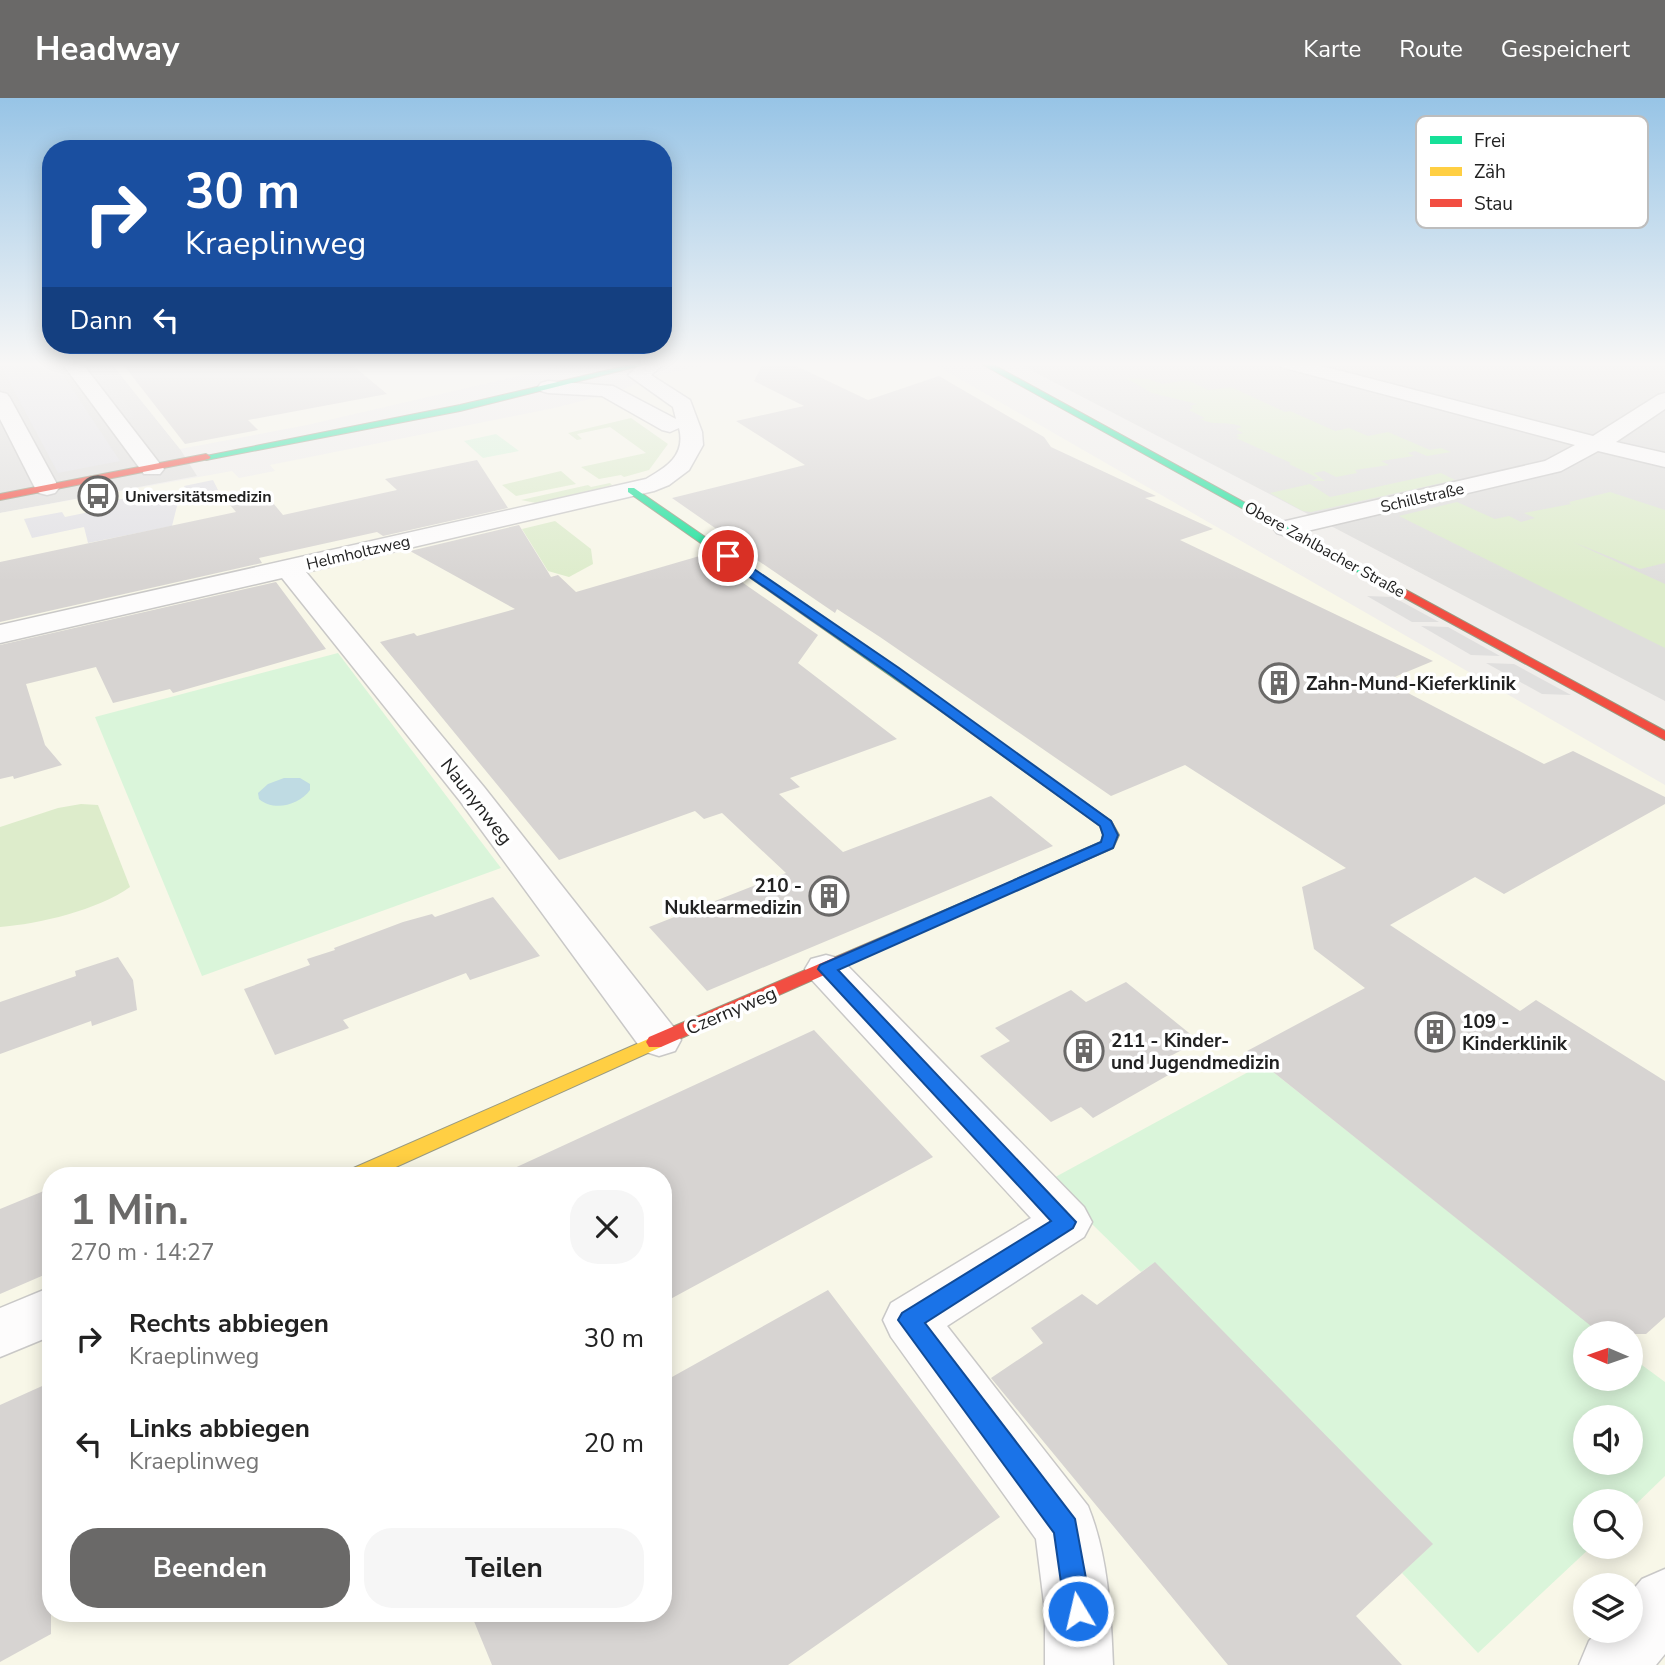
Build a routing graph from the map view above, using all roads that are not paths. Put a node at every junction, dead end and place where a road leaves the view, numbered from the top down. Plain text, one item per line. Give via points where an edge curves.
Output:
1 (20, 436) edge
2 (127, 436) edge
3 (318, 436) edge
4 (689, 436) edge
5 (1118, 436) edge
6 (1594, 436) edge
7 (1596, 436) edge
8 (1610, 436) edge
9 (692, 438) joint
10 (1606, 439) junction
11 (1665, 445) edge
12 (1665, 460) edge
13 (152, 469) junction
14 (47, 488) junction
15 (631, 490) junction
16 (0, 497) edge
17 (1286, 528) junction
18 (288, 568) junction
19 (0, 634) edge
20 (1665, 736) edge
21 (826, 969) junction
22 (659, 1040) junction
23 (376, 1167) edge
24 (42, 1315) edge
25 (0, 1333) edge
26 (1665, 1602) edge
27 (1079, 1665) edge
28 (1613, 1665) edge

1 - 14 street
2 - 13 street
3 - 13 street
4 - 9 street
5 - 17 street, Obere Zahlbacher Straße
6 - 10 street
7 - 10 street
8 - 10 street, Schillstraße
9 - 15 street, Helmholtzweg via 689,454 669,476
10 - 11 street
10 - 12 street
10 - 17 street, Schillstraße via 1553,466
13 - 14 street
14 - 16 street
15 - 18 street, Helmholtzweg
15 - 21 street, Czernyweg via 895,671 1106,824 1111,835 1108,845
17 - 20 street, Obere Zahlbacher Straße
18 - 19 street, Helmholtzweg
18 - 22 street, Naunynweg via 467,788
21 - 22 street, Czernyweg
21 - 27 street via 1066,1222 910,1320 1066,1528 1078,1611
22 - 23 street, Czernyweg
24 - 25 street
26 - 28 street

